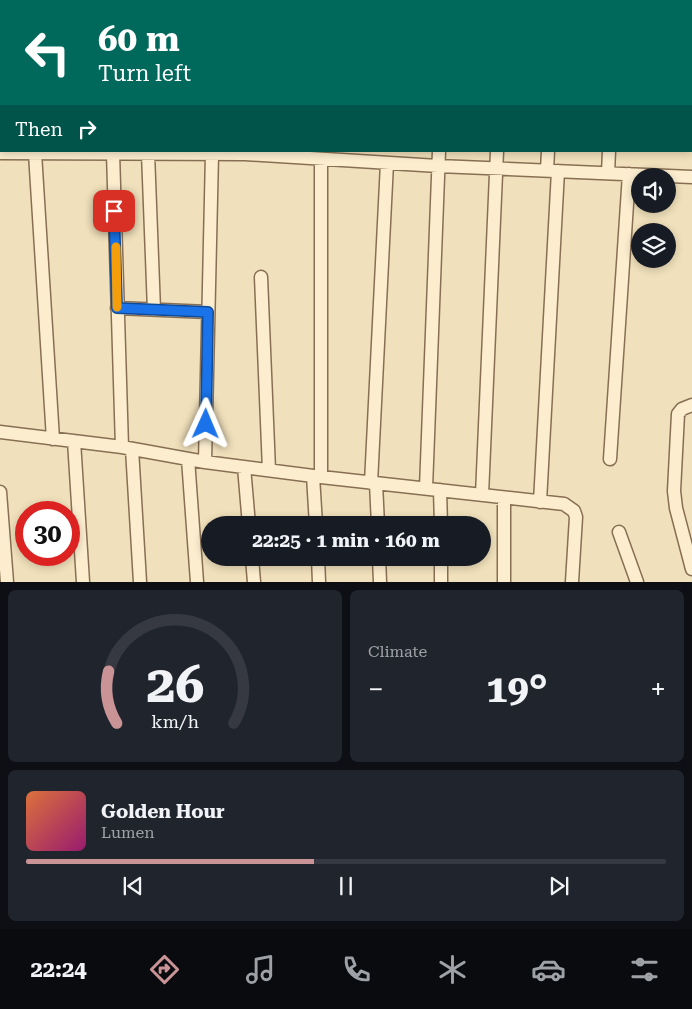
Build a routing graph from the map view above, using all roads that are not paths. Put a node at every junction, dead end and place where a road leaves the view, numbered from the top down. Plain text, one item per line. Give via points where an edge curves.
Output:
1 (6, 152) edge
2 (77, 152) edge
3 (165, 152) edge
4 (439, 152) edge
5 (497, 152) edge
6 (548, 152) edge
7 (609, 152) edge
8 (35, 153) junction
9 (112, 153) junction
10 (261, 153) edge
11 (148, 154) junction
12 (212, 154) junction
13 (338, 156) edge
14 (321, 159) junction
15 (381, 159) edge
16 (438, 166) junction
17 (496, 168) junction
18 (552, 170) junction
19 (608, 173) junction
20 (629, 174) junction
21 (692, 176) edge
22 (261, 277) dead end
23 (117, 308) junction
24 (154, 310) junction
25 (208, 312) junction
26 (692, 405) edge
27 (0, 432) edge
28 (52, 439) junction
29 (74, 441) junction
30 (127, 448) junction
31 (188, 459) junction
32 (610, 459) dead end
33 (205, 462) junction
34 (244, 467) junction
35 (270, 470) junction
36 (317, 476) junction
37 (374, 483) junction
38 (426, 488) junction
39 (440, 490) junction
40 (0, 492) edge
41 (482, 495) junction
42 (504, 498) junction
43 (540, 502) junction
44 (248, 516) edge
45 (316, 516) edge
46 (377, 516) edge
47 (441, 516) edge
48 (619, 532) dead end
49 (253, 566) edge
50 (318, 566) edge
51 (379, 566) edge
52 (441, 566) edge
53 (692, 569) edge
54 (7, 582) edge
55 (83, 582) edge
56 (140, 582) edge
57 (197, 582) edge
58 (254, 582) edge
59 (319, 582) edge
60 (380, 582) edge
61 (441, 582) edge
62 (504, 582) edge
63 (572, 582) edge
64 (637, 582) edge

1 - 8 street
2 - 8 street
2 - 9 street
3 - 11 street
3 - 12 street
4 - 16 street
5 - 17 street
6 - 18 street
7 - 19 street
8 - 28 street
9 - 11 street
9 - 23 street
10 - 12 street
10 - 14 street
11 - 24 street
12 - 25 street
13 - 14 street
13 - 15 street
14 - 36 street
15 - 16 street
15 - 37 street
16 - 17 street
16 - 38 street
17 - 18 street
17 - 41 street
18 - 19 street
18 - 43 street
19 - 20 street
20 - 21 street
20 - 32 street
22 - 35 street
23 - 24 street
23 - 30 street
24 - 25 street
25 - 33 street
26 - 53 street via 678,414 674,491
27 - 28 street
28 - 29 street
29 - 30 street
29 - 55 street
30 - 31 street
30 - 56 street
31 - 33 street
31 - 57 street
33 - 34 street
34 - 35 street
34 - 44 street
35 - 36 street
36 - 37 street
36 - 45 street
37 - 38 street
37 - 46 street
38 - 39 street
39 - 41 street
39 - 47 street
40 - 54 street
41 - 42 street
42 - 43 street
42 - 62 street
43 - 63 street via 564,504 574,511
48 - 64 street
49 - 58 street
50 - 59 street
51 - 60 street
52 - 61 street

